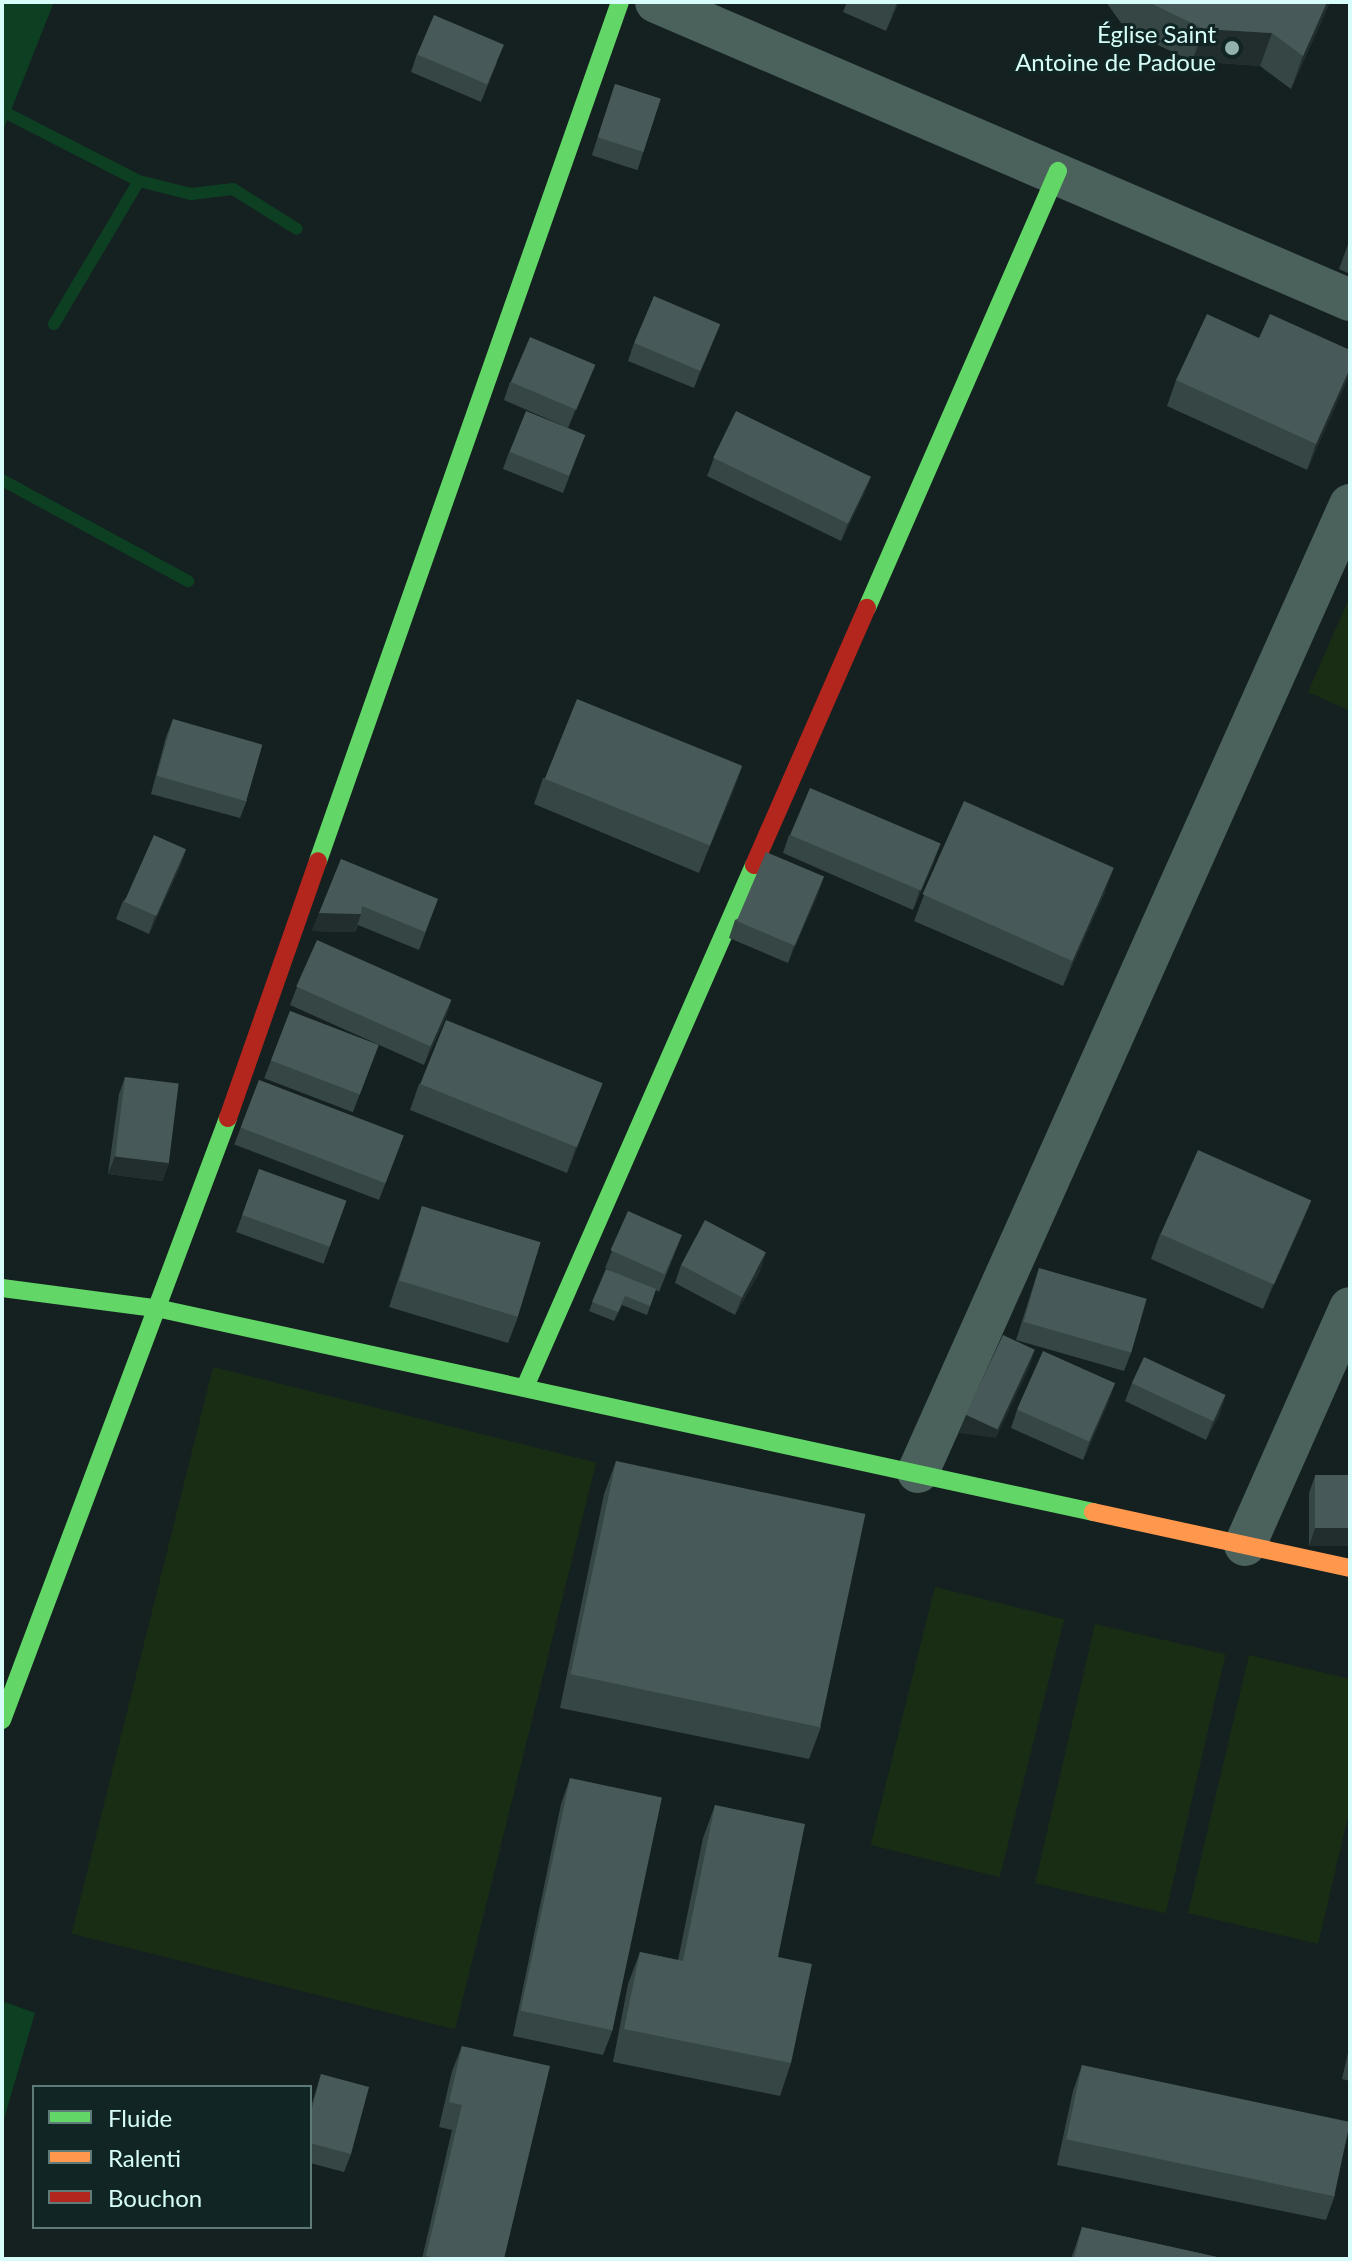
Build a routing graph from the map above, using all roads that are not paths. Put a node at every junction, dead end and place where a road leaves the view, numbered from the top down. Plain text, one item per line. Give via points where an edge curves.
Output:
1 (620, 2) edge
2 (656, 2) edge
3 (1058, 171) junction
4 (1350, 300) edge
5 (1350, 505) edge
6 (2, 1288) edge
7 (1350, 1308) edge
8 (161, 1309) junction
9 (525, 1387) junction
10 (918, 1472) junction
11 (1245, 1545) junction
12 (1350, 1568) edge
13 (2, 1720) edge

1 - 8 street
2 - 3 street
3 - 4 street
3 - 9 street
5 - 10 street
6 - 8 street
7 - 11 street
8 - 9 street
8 - 13 street
9 - 10 street
10 - 11 street
11 - 12 street

